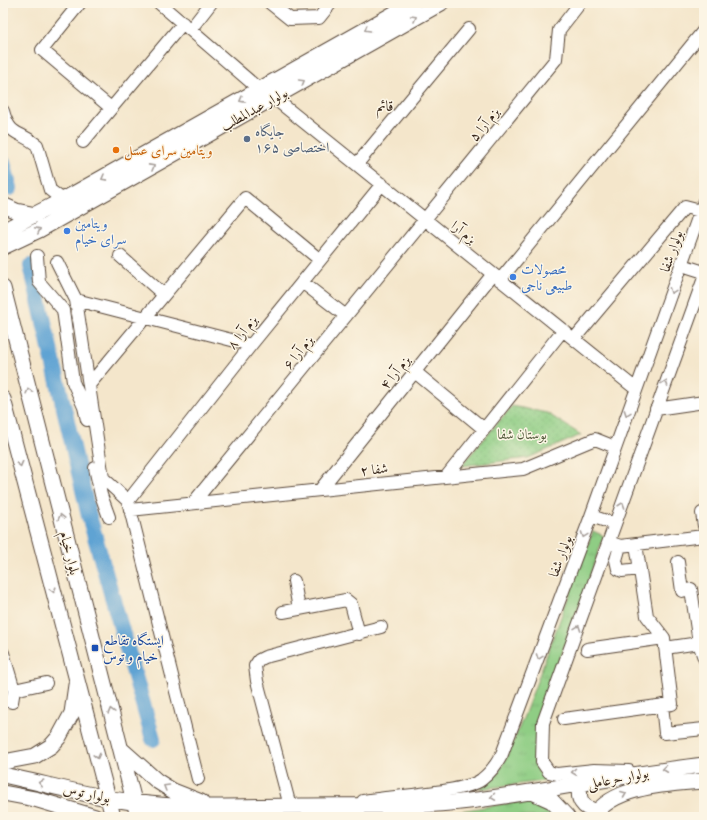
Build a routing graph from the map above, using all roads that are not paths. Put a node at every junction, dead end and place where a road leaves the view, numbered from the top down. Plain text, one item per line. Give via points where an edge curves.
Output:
1 (80, 3) edge
2 (159, 3) edge
3 (211, 3) edge
4 (270, 3) edge
5 (331, 3) edge
6 (413, 3) edge
7 (441, 3) edge
8 (580, 3) edge
9 (186, 26) junction
10 (469, 29) dead end
11 (704, 30) edge
12 (260, 90) junction
13 (274, 98) junction
14 (112, 108) junction
15 (3, 111) edge
16 (83, 142) dead end
17 (357, 164) junction
18 (382, 184) junction
19 (63, 200) junction
20 (3, 205) edge
21 (702, 206) edge
22 (36, 215) junction
23 (425, 219) junction
24 (3, 231) edge
25 (3, 247) edge
26 (36, 256) dead end
27 (120, 256) dead end
28 (320, 260) junction
29 (58, 262) dead end
30 (682, 265) junction
31 (704, 272) edge
32 (497, 277) junction
33 (704, 278) edge
34 (302, 282) junction
35 (3, 288) edge
36 (164, 295) junction
37 (76, 300) junction
38 (346, 316) junction
39 (145, 318) junction
40 (563, 330) junction
41 (574, 339) junction
42 (251, 345) junction
43 (415, 372) junction
44 (89, 385) junction
45 (636, 389) junction
46 (3, 399) edge
47 (704, 402) edge
48 (656, 409) junction
49 (484, 429) junction
50 (615, 447) junction
51 (446, 477) junction
52 (320, 490) junction
53 (193, 503) junction
54 (129, 505) junction
55 (704, 513) edge
56 (591, 516) junction
57 (109, 517) dead end
58 (615, 524) junction
59 (704, 526) edge
60 (704, 536) edge
61 (614, 544) junction
62 (636, 544) junction
63 (678, 562) dead end
64 (640, 569) junction
65 (294, 581) dead end
66 (300, 608) junction
67 (283, 612) dead end
68 (381, 627) dead end
69 (359, 634) junction
70 (665, 643) junction
71 (699, 644) junction
72 (587, 649) dead end
73 (3, 653) edge
74 (704, 658) edge
75 (78, 677) junction
76 (46, 683) dead end
77 (14, 690) junction
78 (3, 700) edge
79 (662, 705) junction
80 (564, 719) dead end
81 (704, 729) edge
82 (121, 748) junction
83 (3, 762) edge
84 (704, 765) edge
85 (641, 772) junction
86 (3, 775) edge
87 (198, 779) dead end
88 (704, 780) edge
89 (580, 785) junction
90 (532, 792) junction
91 (3, 793) edge
92 (108, 798) junction
93 (35, 799) junction
94 (134, 802) junction
95 (342, 805) junction
96 (413, 805) junction
97 (290, 806) junction
98 (214, 808) junction
99 (193, 812) edge
100 (595, 814) edge
101 (62, 817) edge
102 (95, 817) edge
103 (113, 817) edge
104 (138, 817) edge
105 (398, 817) edge
106 (567, 817) edge

1 - 14 street via 42,50
2 - 9 street, بزم آرا
3 - 9 street
4 - 5 street via 290,19 319,18
6 -> 12 main road, بولوار عبدالمطلب
13 -> 7 main road, بولوار عبدالمطلب
8 - 23 street, بزم آرا ۵ via 559,30 556,59
9 - 12 street, بزم آرا
9 - 14 street
10 - 17 street
11 - 32 street, بزم آرا ۴
12 - 13 street, بزم آرا
12 -> 19 main road, بولوار عبدالمطلب
13 - 17 street, بزم آرا
25 -> 13 main road, بولوار عبدالمطلب via 39,230
14 - 16 street
15 - 19 street via 10,130 37,145 50,190
17 - 18 street, بزم آرا
18 - 23 street, بزم آرا
18 - 28 street, بزم آرا ۸
19 - 22 main road, بولوار عبدالمطلب
20 - 22 main road
21 - 30 street, بولوار شفا
21 - 41 street via 685,207
22 - 24 main road, بولوار عبدالمطلب
23 - 32 street, بزم آرا
23 - 38 street, بزم آرا ۶
26 - 57 street via 39,282 63,310 73,382 84,407 97,480
27 - 36 street
28 - 34 street, بزم آرا ۸
28 - 36 street via 245,198
29 - 37 street
30 - 31 street
30 -> 45 street, بولوار شفا
32 - 40 street, بزم آرا
32 - 43 street, بزم آرا ۴
48 -> 33 street
34 - 38 street
34 - 42 street, بزم آرا ۸
82 -> 35 main road, بلوار خیام
36 - 39 street
37 - 39 street
37 - 44 street
38 - 53 street, بزم آرا ۶
39 - 42 street
39 - 44 street
40 - 41 street, بزم آرا
40 - 49 street
41 - 45 street, بزم آرا
42 - 54 street, بزم آرا ۸
43 - 49 street
43 - 52 street, بزم آرا ۴
44 - 54 street via 103,478
45 -> 50 street, بولوار شفا
46 -> 75 main road, بلوار خیام
47 - 48 street
58 -> 48 street
49 - 51 street
50 - 51 street, شفا ۲ via 595,439 523,469
50 - 56 street, بولوار شفا
51 - 52 street, شفا ۲
52 - 53 street, شفا ۲
53 - 54 street, شفا ۲
54 - 87 street
55 - 59 street
56 - 58 street
56 -> 95 street, بولوار شفا via 502,754 495,766 480,781 464,788
58 - 61 street
60 - 62 street
61 - 62 street
61 - 64 street via 618,569 622,572
85 -> 61 street via 594,770 557,774 549,772 542,762 543,723
62 - 64 street
63 - 71 street via 682,591 691,589
64 - 70 street via 647,616
65 - 66 street
66 - 67 street
66 - 69 street via 349,601
68 - 69 street
69 - 97 street via 265,657 255,666
70 - 71 street
70 - 72 street
70 - 79 street via 672,704
71 - 74 street
73 - 77 street
75 - 83 main road via 72,713 59,737 51,746 34,756
75 -> 92 main road, بلوار خیام
76 - 77 street
77 - 78 street via 12,702
79 - 80 street
79 - 81 street via 665,733
82 - 94 main road, بلوار خیام
98 -> 82 main road via 173,791 157,781
84 -> 85 main road, بولوار حرعاملی
85 - 89 main road, بولوار حرعاملی
92 -> 86 main road, بولوار توس
100 -> 88 main road, بولوار حرعاملی via 619,796 643,787
89 - 90 main road, بولوار حرعاملی
89 - 100 main road via 581,803
90 -> 96 main road, بولوار حرعاملی
90 - 106 main road via 552,801
91 - 93 main road, بولوار توس
92 - 94 main road, بولوار توس
92 - 103 main road, بلوار خیام
93 - 101 main road
93 - 102 main road, بولوار توس
94 - 99 main road, بولوار توس
94 - 104 main road, بلوار خیام
95 - 96 main road, بولوار توس
95 - 97 main road, بولوار توس
96 - 105 main road
97 - 98 main road, بولوار توس
98 - 99 main road, بولوار توس

